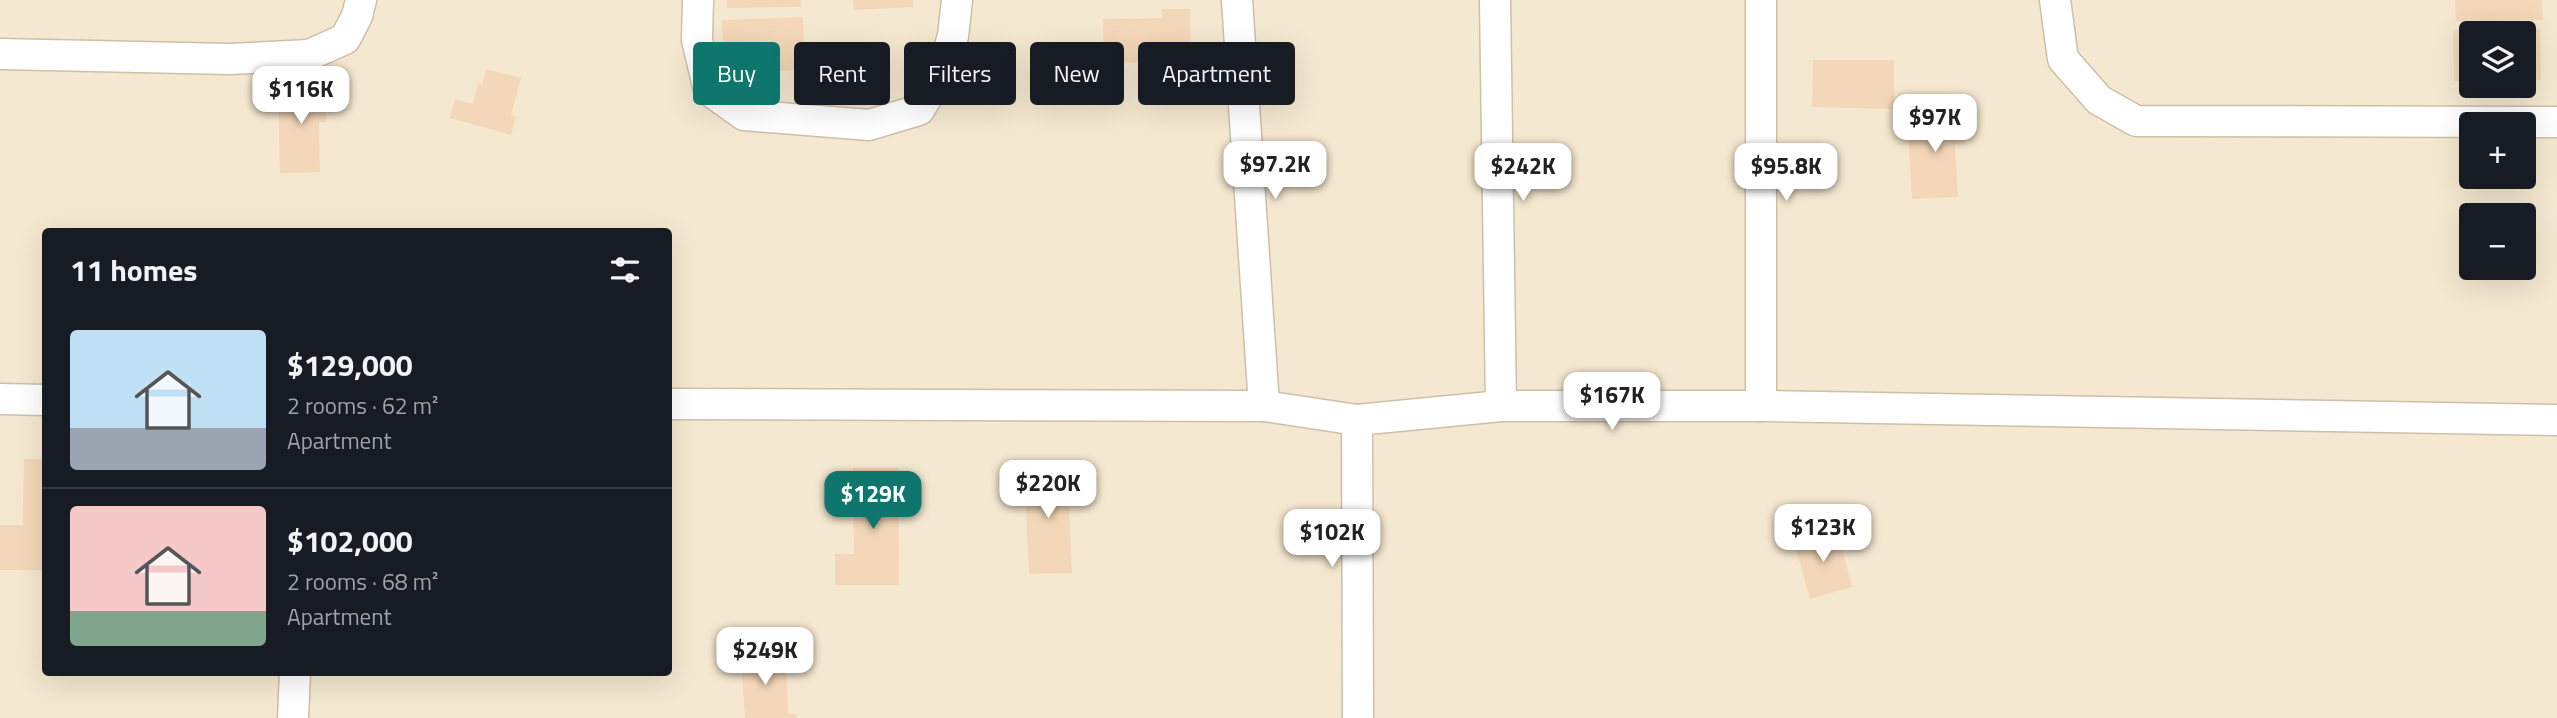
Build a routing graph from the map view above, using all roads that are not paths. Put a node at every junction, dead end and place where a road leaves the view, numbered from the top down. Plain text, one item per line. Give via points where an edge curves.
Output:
1 (361, 0) edge
2 (698, 0) edge
3 (957, 0) edge
4 (1237, 0) edge
5 (1495, 0) edge
6 (1761, 0) edge
7 (2054, 0) edge
8 (0, 54) edge
9 (2557, 122) edge
10 (0, 399) edge
11 (42, 400) edge
12 (672, 404) edge
13 (1264, 406) junction
14 (1501, 406) junction
15 (1761, 406) junction
16 (1357, 420) junction
17 (2557, 420) edge
18 (295, 676) edge
19 (293, 718) edge
20 (1358, 718) edge

1 - 8 street via 345,39 309,55 230,59
2 - 3 street via 698,40 709,90 718,97 744,115 869,125 919,110 942,72
4 - 13 street
5 - 14 street
6 - 15 street
7 - 9 street via 2063,59 2099,100 2136,121
10 - 11 street
12 - 13 street
13 - 16 street
14 - 15 street
14 - 16 street
15 - 17 street
16 - 20 street
18 - 19 street

